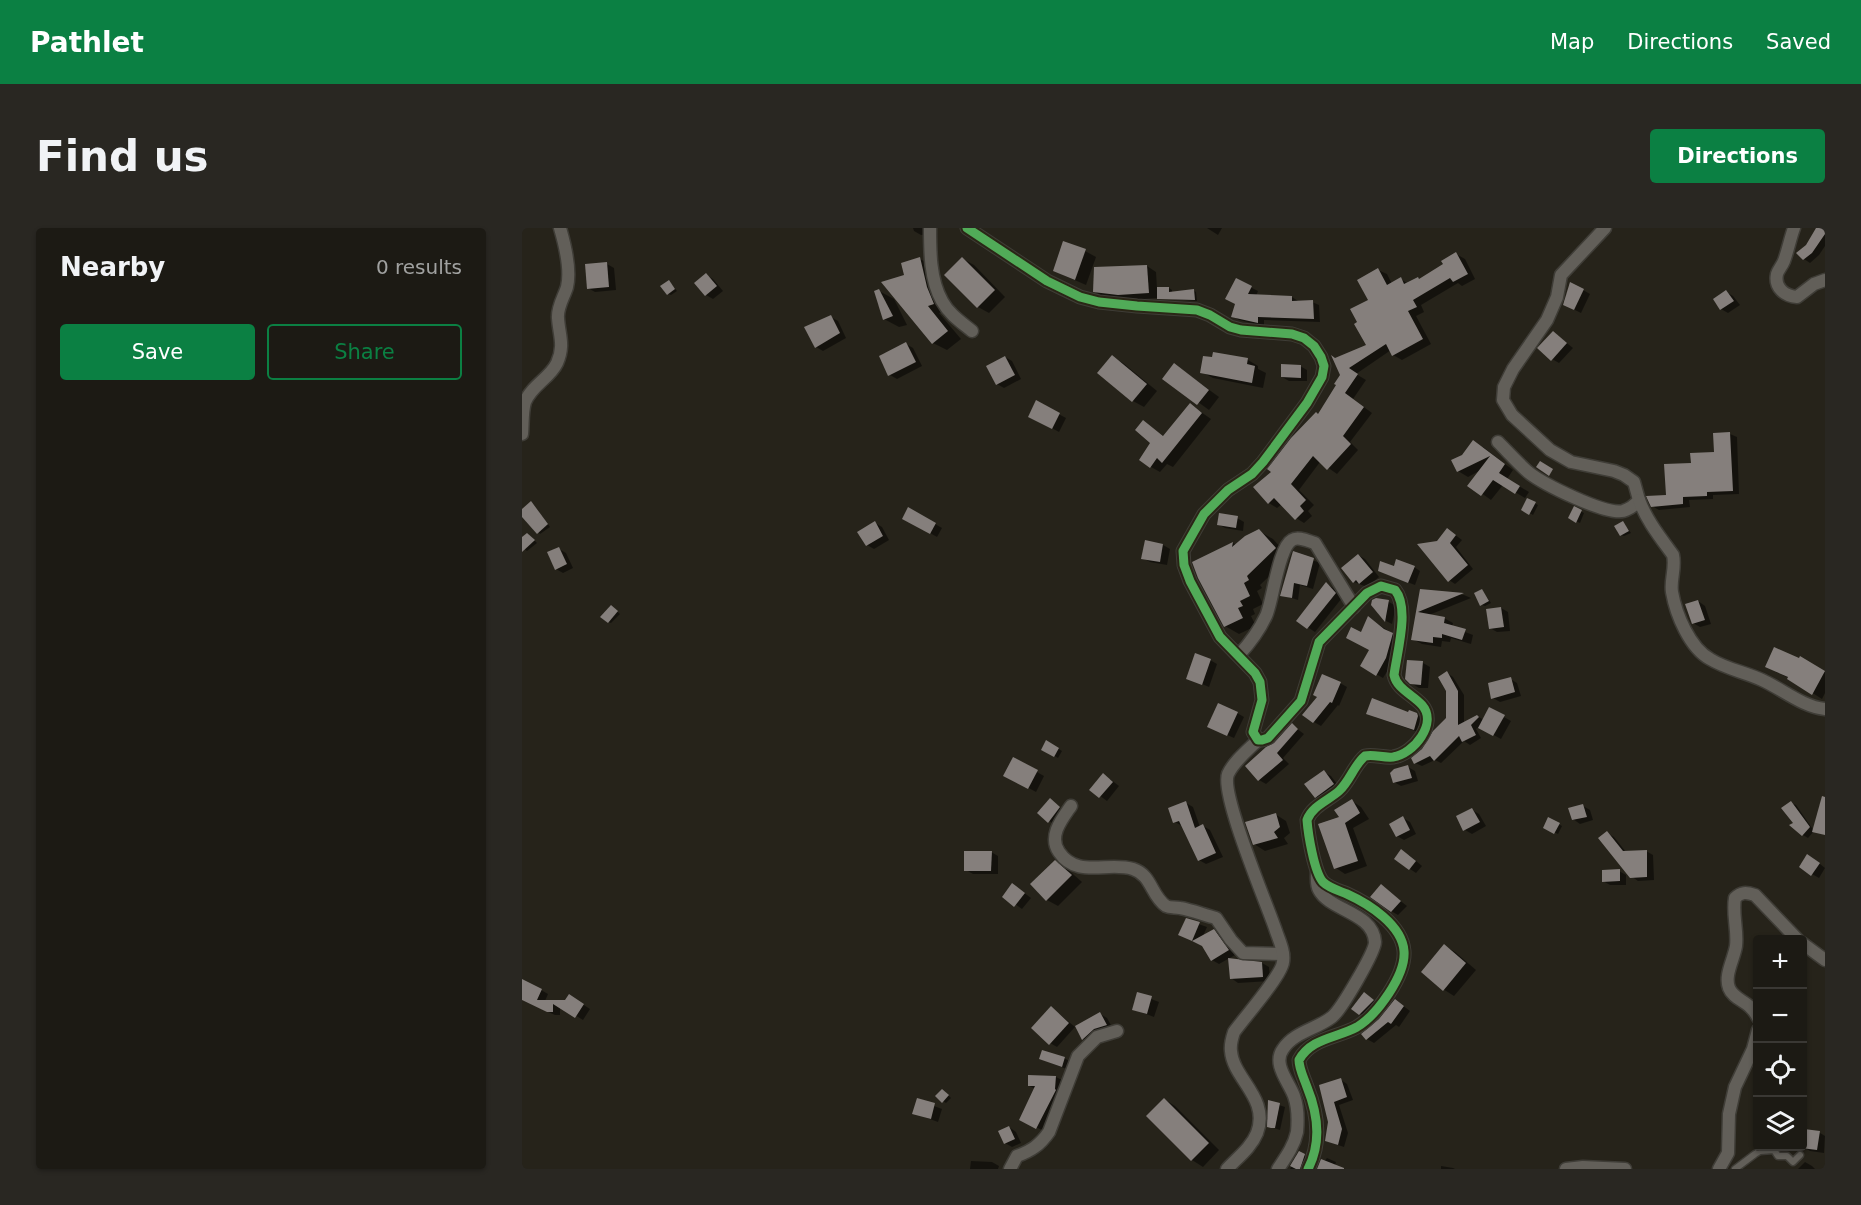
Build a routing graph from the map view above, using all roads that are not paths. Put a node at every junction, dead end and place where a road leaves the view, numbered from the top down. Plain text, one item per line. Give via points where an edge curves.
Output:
1 (560, 228) edge
2 (930, 228) edge
3 (967, 228) edge
4 (1605, 228) edge
5 (1794, 228) edge
6 (1825, 280) edge
7 (972, 331) dead end
8 (522, 434) edge
9 (1498, 442) dead end
10 (1639, 500) junction
11 (1354, 607) junction
12 (1239, 655) junction
13 (1825, 709) edge
14 (1258, 740) junction
15 (1071, 806) dead end
16 (1317, 868) junction
17 (1794, 935) edge
18 (1807, 946) edge
19 (1283, 954) junction
20 (1825, 960) edge
21 (1753, 1008) edge
22 (1118, 1031) dead end
23 (1755, 1043) edge
24 (1800, 1155) dead end
25 (1010, 1169) edge
26 (1227, 1169) edge
27 (1278, 1169) edge
28 (1308, 1169) edge
29 (1566, 1169) edge
30 (1625, 1169) edge
31 (1719, 1169) edge
32 (1735, 1169) edge

1 - 8 street via 568,274 558,310 561,352 550,373 525,403
2 - 7 street via 935,282 942,301
3 - 12 street via 1047,281 1080,297 1190,309 1240,330 1292,334 1314,346 1324,366 1307,403 1252,474 1228,490 1204,514 1183,551 1190,581 1220,637
4 - 10 street via 1561,275 1547,320 1513,369 1504,387 1503,400 1512,415 1550,450 1571,462 1624,476 1634,482
5 - 6 street via 1778,273 1782,292 1797,297
9 - 10 street via 1530,473 1603,509 1624,511
10 - 13 street via 1645,516 1673,555 1672,592 1683,624 1701,653
11 - 12 street via 1315,543 1292,540 1286,547 1266,616
11 - 14 street via 1319,642 1301,701 1268,738
11 - 16 street via 1367,593 1381,586 1399,595 1402,618 1395,681 1424,707 1428,722 1415,744 1404,753 1360,759 1344,786 1310,814 1308,828
12 - 14 street via 1260,682 1262,700 1253,732
14 - 19 street via 1234,764 1227,776 1227,788
15 - 19 street via 1059,823 1055,841 1072,864 1133,869 1144,874 1167,907 1216,918 1243,953
16 - 27 street via 1318,890 1362,921 1372,932 1374,947 1334,1016 1307,1030 1282,1050 1280,1067 1294,1097 1297,1124 1294,1142
16 - 28 street via 1323,882 1359,901 1394,927 1404,951 1400,973 1370,1017 1311,1045 1299,1060 1316,1117 1314,1158
17 - 21 street via 1755,895 1747,892 1735,898 1736,943 1727,977 1734,995
18 - 20 street
19 - 26 street via 1284,963 1278,974 1234,1032 1231,1042 1230,1053 1254,1095 1259,1119 1257,1133
22 - 25 street via 1097,1037 1078,1056 1049,1132 1031,1151 1017,1156
23 - 31 street via 1735,1087 1729,1114 1728,1153
24 - 32 lane via 1792,1162 1774,1150 1760,1151
29 - 30 street

